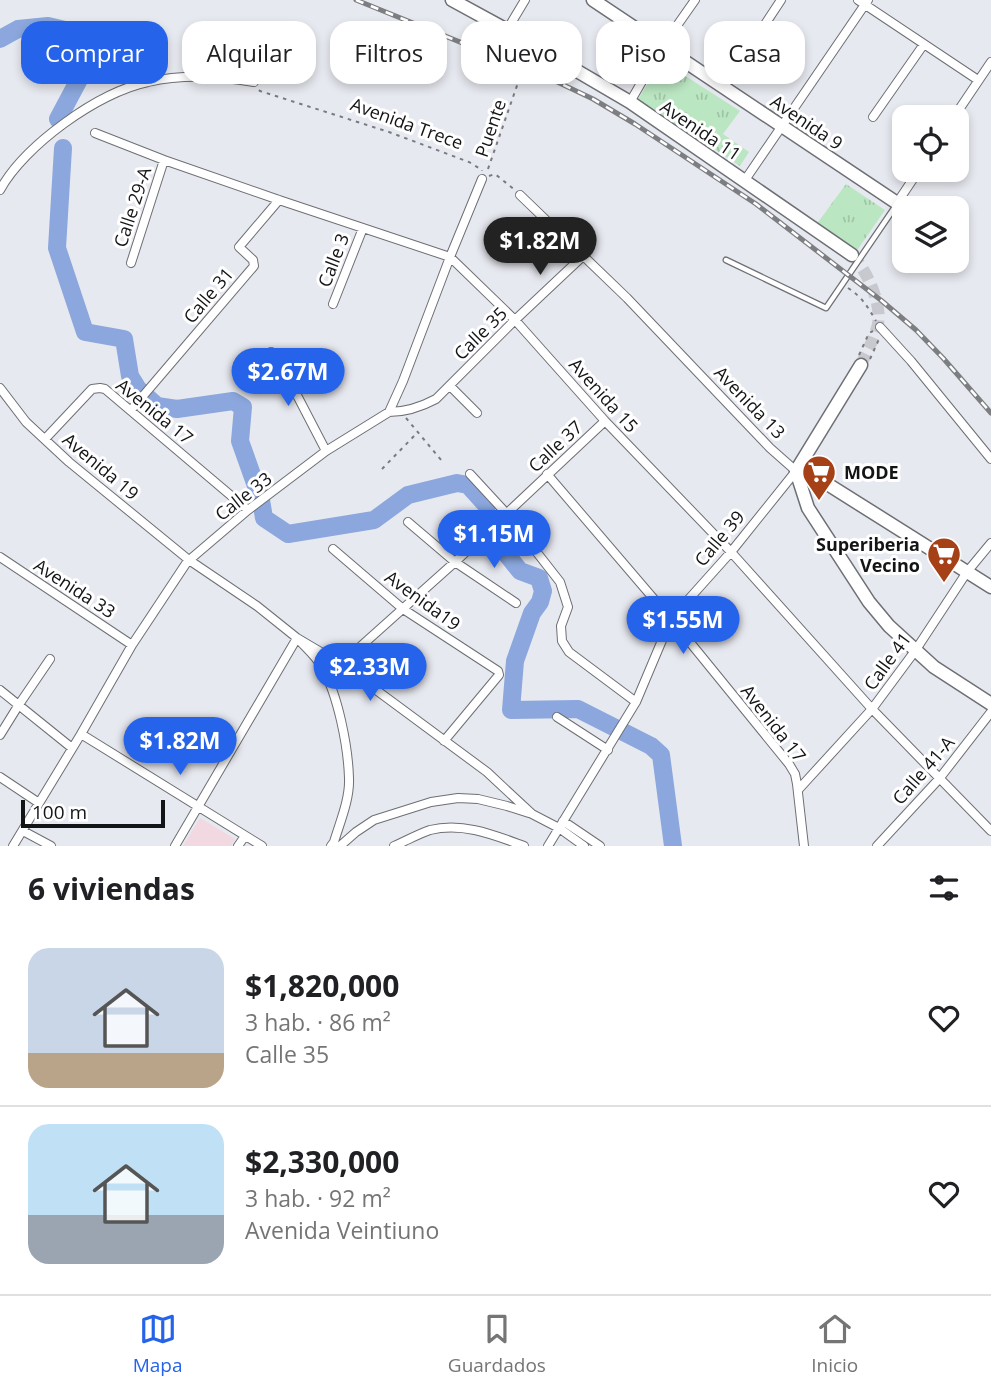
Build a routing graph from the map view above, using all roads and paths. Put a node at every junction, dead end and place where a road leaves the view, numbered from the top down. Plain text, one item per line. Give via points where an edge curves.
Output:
1 (452, 0) edge
2 (525, 0) edge
3 (593, 0) edge
4 (695, 0) edge
5 (781, 0) edge
6 (863, 1) edge
7 (490, 21) edge
8 (512, 21) edge
9 (624, 21) edge
10 (680, 21) edge
11 (924, 44) junction
12 (991, 62) edge
13 (690, 66) edge
14 (582, 74) edge
15 (182, 78) edge
16 (978, 80) junction
17 (255, 84) edge
18 (518, 84) edge
19 (640, 84) edge
20 (723, 88) junction
21 (630, 102) junction
22 (962, 105) edge
23 (873, 117) dead end
24 (783, 126) junction
25 (95, 133) dead end
26 (164, 160) junction
27 (488, 169) dead end
28 (482, 174) junction
29 (745, 180) junction
30 (0, 190) edge
31 (520, 195) joint
32 (279, 200) junction
33 (892, 200) edge
34 (892, 210) edge
35 (363, 228) junction
36 (584, 256) junction
37 (852, 256) tunnel mouth
38 (450, 257) junction
39 (726, 260) dead end
40 (131, 263) dead end
41 (842, 284) junction
42 (333, 304) dead end
43 (515, 320) junction
44 (880, 327) joint
45 (271, 352) dead end
46 (860, 365) tunnel mouth
47 (450, 386) junction
48 (0, 388) edge
49 (131, 410) junction
50 (389, 412) junction
51 (401, 412) junction
52 (477, 413) dead end
53 (605, 421) junction
54 (417, 434) junction
55 (45, 439) junction
56 (326, 451) junction
57 (991, 459) edge
58 (442, 461) dead end
59 (382, 469) dead end
60 (796, 471) junction
61 (470, 474) dead end
62 (547, 474) junction
63 (248, 510) junction
64 (506, 513) junction
65 (408, 522) dead end
66 (991, 543) edge
67 (333, 549) dead end
68 (732, 552) junction
69 (0, 557) edge
70 (189, 560) junction
71 (455, 562) junction
72 (967, 572) junction
73 (991, 587) edge
74 (516, 603) dead end
75 (403, 609) junction
76 (671, 619) junction
77 (297, 638) junction
78 (132, 645) junction
79 (915, 651) junction
80 (50, 659) dead end
81 (341, 664) junction
82 (0, 690) edge
83 (636, 702) junction
84 (991, 704) edge
85 (18, 706) junction
86 (872, 709) junction
87 (991, 712) edge
88 (557, 717) dead end
89 (81, 734) junction
90 (0, 735) edge
91 (444, 741) junction
92 (72, 748) junction
93 (608, 750) junction
94 (0, 777) edge
95 (939, 779) junction
96 (798, 790) junction
97 (39, 803) junction
98 (200, 806) junction
99 (532, 814) junction
100 (561, 824) junction
101 (23, 831) junction
102 (991, 831) edge
103 (245, 836) junction
104 (13, 846) edge
105 (51, 846) edge
106 (175, 846) edge
107 (238, 846) edge
108 (262, 846) edge
109 (331, 846) edge
110 (340, 846) edge
111 (394, 846) edge
112 (523, 846) edge
113 (548, 846) edge
114 (584, 846) edge
115 (600, 846) edge
116 (804, 846) edge
117 (877, 846) edge

1 - 7 main road, Avenida 11
2 - 8 street
3 - 9 main road, Avenida 9
4 - 10 street
5 - 20 street
6 - 11 street
6 - 24 street
11 - 16 street
11 - 23 street
12 - 16 street
13 - 20 main road, Avenida 9
14 - 21 main road, Avenida 11
15 - 30 street via 146,82 92,106 51,132 25,156
16 - 22 street
17 - 28 path, Avenida Trece via 260,91 469,162
18 - 27 path, Puente, bridge
19 - 21 street
20 - 24 main road, Avenida 9
21 - 29 main road, Avenida 11
24 - 29 street
24 - 33 main road, Avenida 9
25 - 26 street, Avenida 15
26 - 32 street, Avenida 15
26 - 40 street, Calle 29-A
28 - 31 path, Avenida Trece via 485,180 495,174
28 - 38 street
29 - 37 main road, Avenida 11
31 - 36 street, Avenida 13
32 - 35 street, Avenida 15
32 - 49 street, Calle 31 via 239,247 254,266
34 - 41 lane
35 - 38 street, Avenida 15
35 - 42 street, Calle 3
36 - 43 street, Calle 35
36 - 60 street, Avenida 13
38 - 43 street, Avenida 15
38 - 50 street
39 - 41 lane via 826,307
41 - 44 path via 865,301
43 - 47 street, Calle 35
43 - 53 street, Avenida 15
44 - 57 street
45 - 56 street
46 - 60 main road, Calle 39
47 - 51 street, Calle 35 via 427,404
47 - 52 street
48 - 55 street, Avenida 19
49 - 55 street, Avenida 17 via 105,389 92,389
49 - 63 street, Avenida 17
50 - 51 street, Calle 35
50 - 56 street, Calle 33
51 - 54 path
53 - 62 street, Calle 37
53 - 68 street, Avenida 15
54 - 58 path
54 - 59 path
55 - 70 street, Avenida 19
56 - 63 street, Calle 33
60 - 68 street, Calle 39
60 - 72 main road, Avenida 13 via 821,480
60 - 79 main road via 808,508 869,602
61 - 64 street
62 - 64 street, Calle 37
62 - 76 street, Avenida 17
63 - 70 street, Calle 33
64 - 71 street, Calle 37
64 - 83 street via 560,582 568,607 561,626 562,641 569,652
65 - 71 street
66 - 72 street, Calle 41
67 - 75 street, Avenida19
68 - 76 street, Calle 39
68 - 86 street, Avenida 15
69 - 78 street, Avenida 33
70 - 77 street, Avenida 19
70 - 78 street, Calle 33
71 - 74 street
71 - 75 street, Calle 37
72 - 73 main road, Avenida 13
72 - 79 street, Calle 41
75 - 81 street, Calle 37
75 - 91 street, Avenida19 via 499,673
76 - 83 street, Calle 39
76 - 96 street, Avenida 17 via 789,764
77 - 81 street
77 - 98 street
77 - 109 street via 321,665 342,722 350,780
78 - 89 street, Calle 33
79 - 84 main road
79 - 86 street, Calle 41
80 - 85 street
81 - 91 street
82 - 85 street
83 - 93 street, Calle 39
85 - 90 street
85 - 92 street
86 - 95 street, Avenida 15
86 - 96 street, Calle 41
87 - 95 street, Calle 41-A
88 - 93 street
89 - 92 street, Calle 33
89 - 98 street
91 - 99 street via 487,772
92 - 97 street, Calle 33
93 - 100 street, Calle 39
94 - 97 street
95 - 102 street, Avenida 15
95 - 117 street, Calle 41-A
96 - 116 street, Avenida 17
97 - 101 street, Calle 33
98 - 103 street
98 - 106 street
99 - 100 street
99 - 110 street via 478,799 438,801 374,820
100 - 113 street, Calle 39
100 - 114 street
100 - 115 street
101 - 104 street, Calle 33
101 - 105 street
103 - 107 street
103 - 108 street
111 - 112 street via 430,831 464,827

